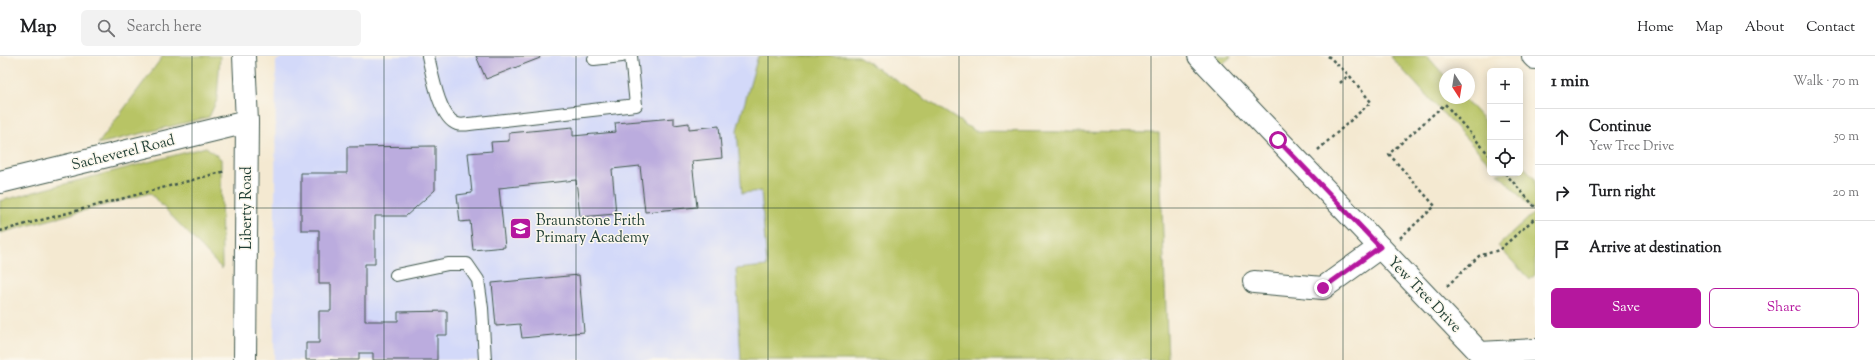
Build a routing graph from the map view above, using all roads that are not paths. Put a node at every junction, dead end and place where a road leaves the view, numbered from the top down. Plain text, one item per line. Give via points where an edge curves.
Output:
1 (244, 56) edge
2 (428, 56) edge
3 (622, 56) edge
4 (631, 56) edge
5 (1199, 56) edge
6 (594, 59) dead end
7 (247, 122) junction
8 (0, 182) edge
9 (1382, 250) junction
10 (396, 275) dead end
11 (1254, 282) dead end
12 (1535, 350) edge
13 (245, 360) edge
14 (485, 360) edge

1 - 7 street, Liberty Road
2 - 4 lane via 439,100 448,117 457,124 636,105
3 - 6 lane
5 - 9 street, Yew Tree Drive
7 - 8 street, Sacheverel Road
7 - 13 street, Liberty Road
9 - 11 street via 1323,288
9 - 12 street, Yew Tree Drive via 1480,353
10 - 14 lane via 448,264 467,264 478,280

